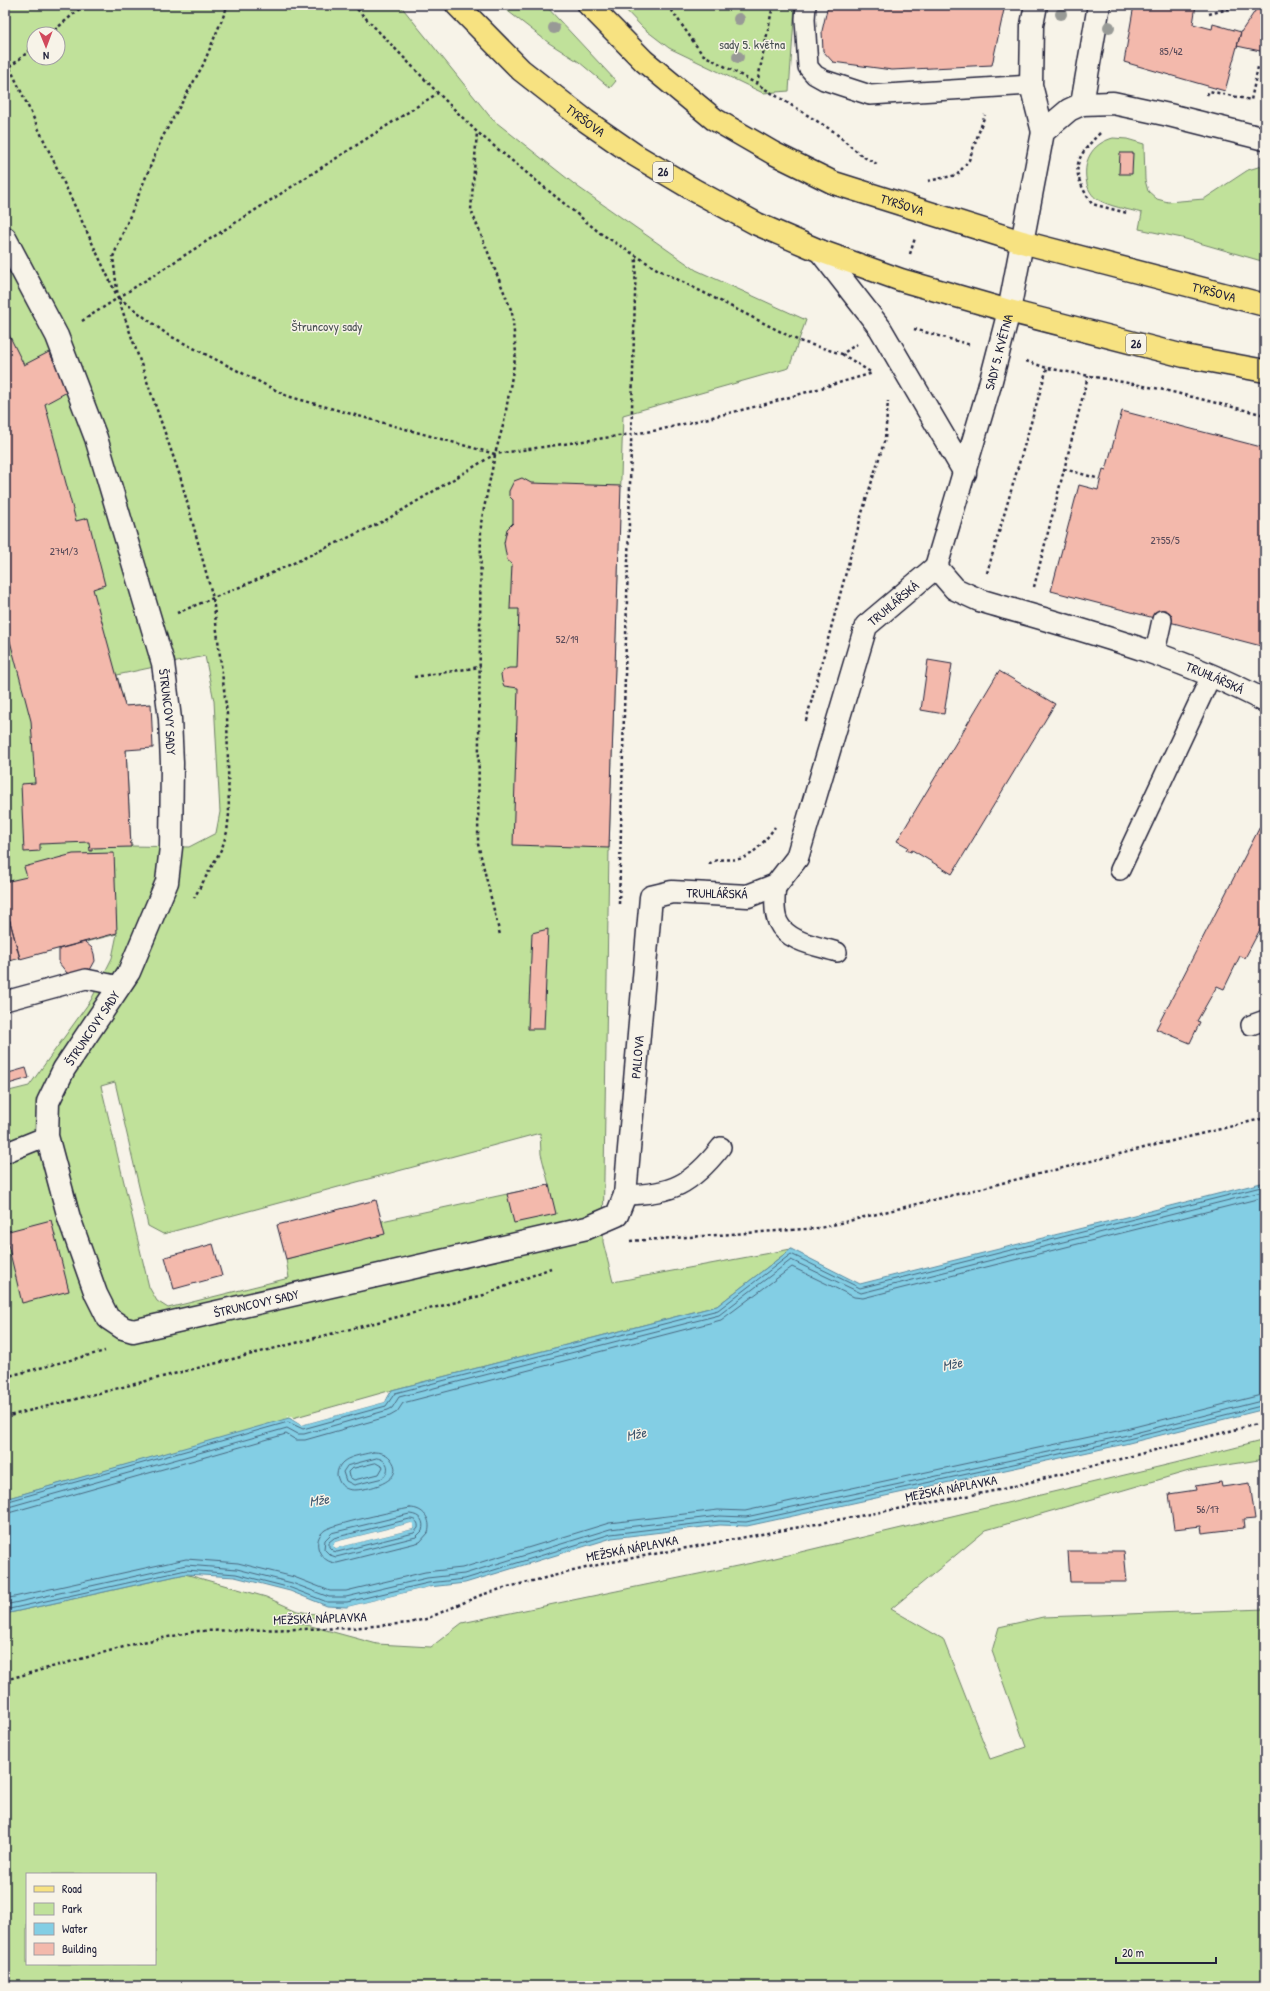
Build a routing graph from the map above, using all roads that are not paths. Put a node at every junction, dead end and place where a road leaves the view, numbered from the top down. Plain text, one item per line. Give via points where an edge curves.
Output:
1 (457, 5) edge
2 (589, 5) edge
3 (806, 5) edge
4 (1036, 5) edge
5 (1099, 5) edge
6 (1031, 85) junction
7 (1082, 104) junction
8 (1043, 132) junction
9 (1265, 139) edge
10 (5, 238) edge
11 (1022, 242) junction
12 (820, 251) junction
13 (1265, 305) edge
14 (1009, 312) junction
15 (1265, 371) edge
16 (965, 472) junction
17 (936, 567) junction
18 (1162, 620) dead end
19 (1155, 652) junction
20 (1211, 676) junction
21 (1265, 701) edge
22 (1120, 870) dead end
23 (776, 885) junction
24 (651, 897) joint
25 (837, 952) dead end
26 (120, 986) junction
27 (5, 1001) edge
28 (47, 1136) junction
29 (721, 1147) dead end
30 (5, 1153) edge
31 (625, 1194) junction
32 (617, 1215) joint

1 - 12 main road, TYRŠOVA / 26 via 521,70 635,156 757,224
2 - 11 main road, TYRŠOVA via 644,61 714,119 773,153 834,183
3 - 6 lane via 808,67 824,80 870,95
4 - 6 street, SADY 5. KVĚTNA via 1032,25
5 - 7 street
6 - 8 street, SADY 5. KVĚTNA
7 - 8 street via 1062,115
7 - 9 street via 1097,102 1134,107
8 - 11 street, SADY 5. KVĚTNA
10 - 26 street, ŠTRUNCOVY SADY via 57,336 96,438 163,664 172,763 171,847 167,882 129,972
11 - 13 main road, TYRŠOVA
11 - 14 street, SADY 5. KVĚTNA
12 - 14 main road, TYRŠOVA / 26 via 901,280
12 - 16 street, TYRŠOVA via 880,328
14 - 15 main road, TYRŠOVA / 26 via 1184,356
14 - 16 street, SADY 5. KVĚTNA
16 - 17 street, SADY 5. KVĚTNA
17 - 19 street, TRUHLÁŘSKÁ via 955,589 979,600
17 - 23 street, TRUHLÁŘSKÁ via 866,626 797,858
18 - 19 lane
19 - 20 street, TRUHLÁŘSKÁ
20 - 21 street, TRUHLÁŘSKÁ
20 - 22 lane
23 - 24 street, TRUHLÁŘSKÁ via 748,896 672,892
23 - 25 lane via 776,914 786,933 801,941
24 - 31 street, PALLOVA
26 - 27 lane via 86,979
26 - 28 street, ŠTRUNCOVY SADY via 60,1077 48,1102
28 - 30 lane
28 - 32 street, ŠTRUNCOVY SADY via 69,1218 96,1294 108,1318 133,1331 586,1228
29 - 31 lane via 704,1168 684,1183 666,1191 650,1194
31 - 32 street, PALLOVA

